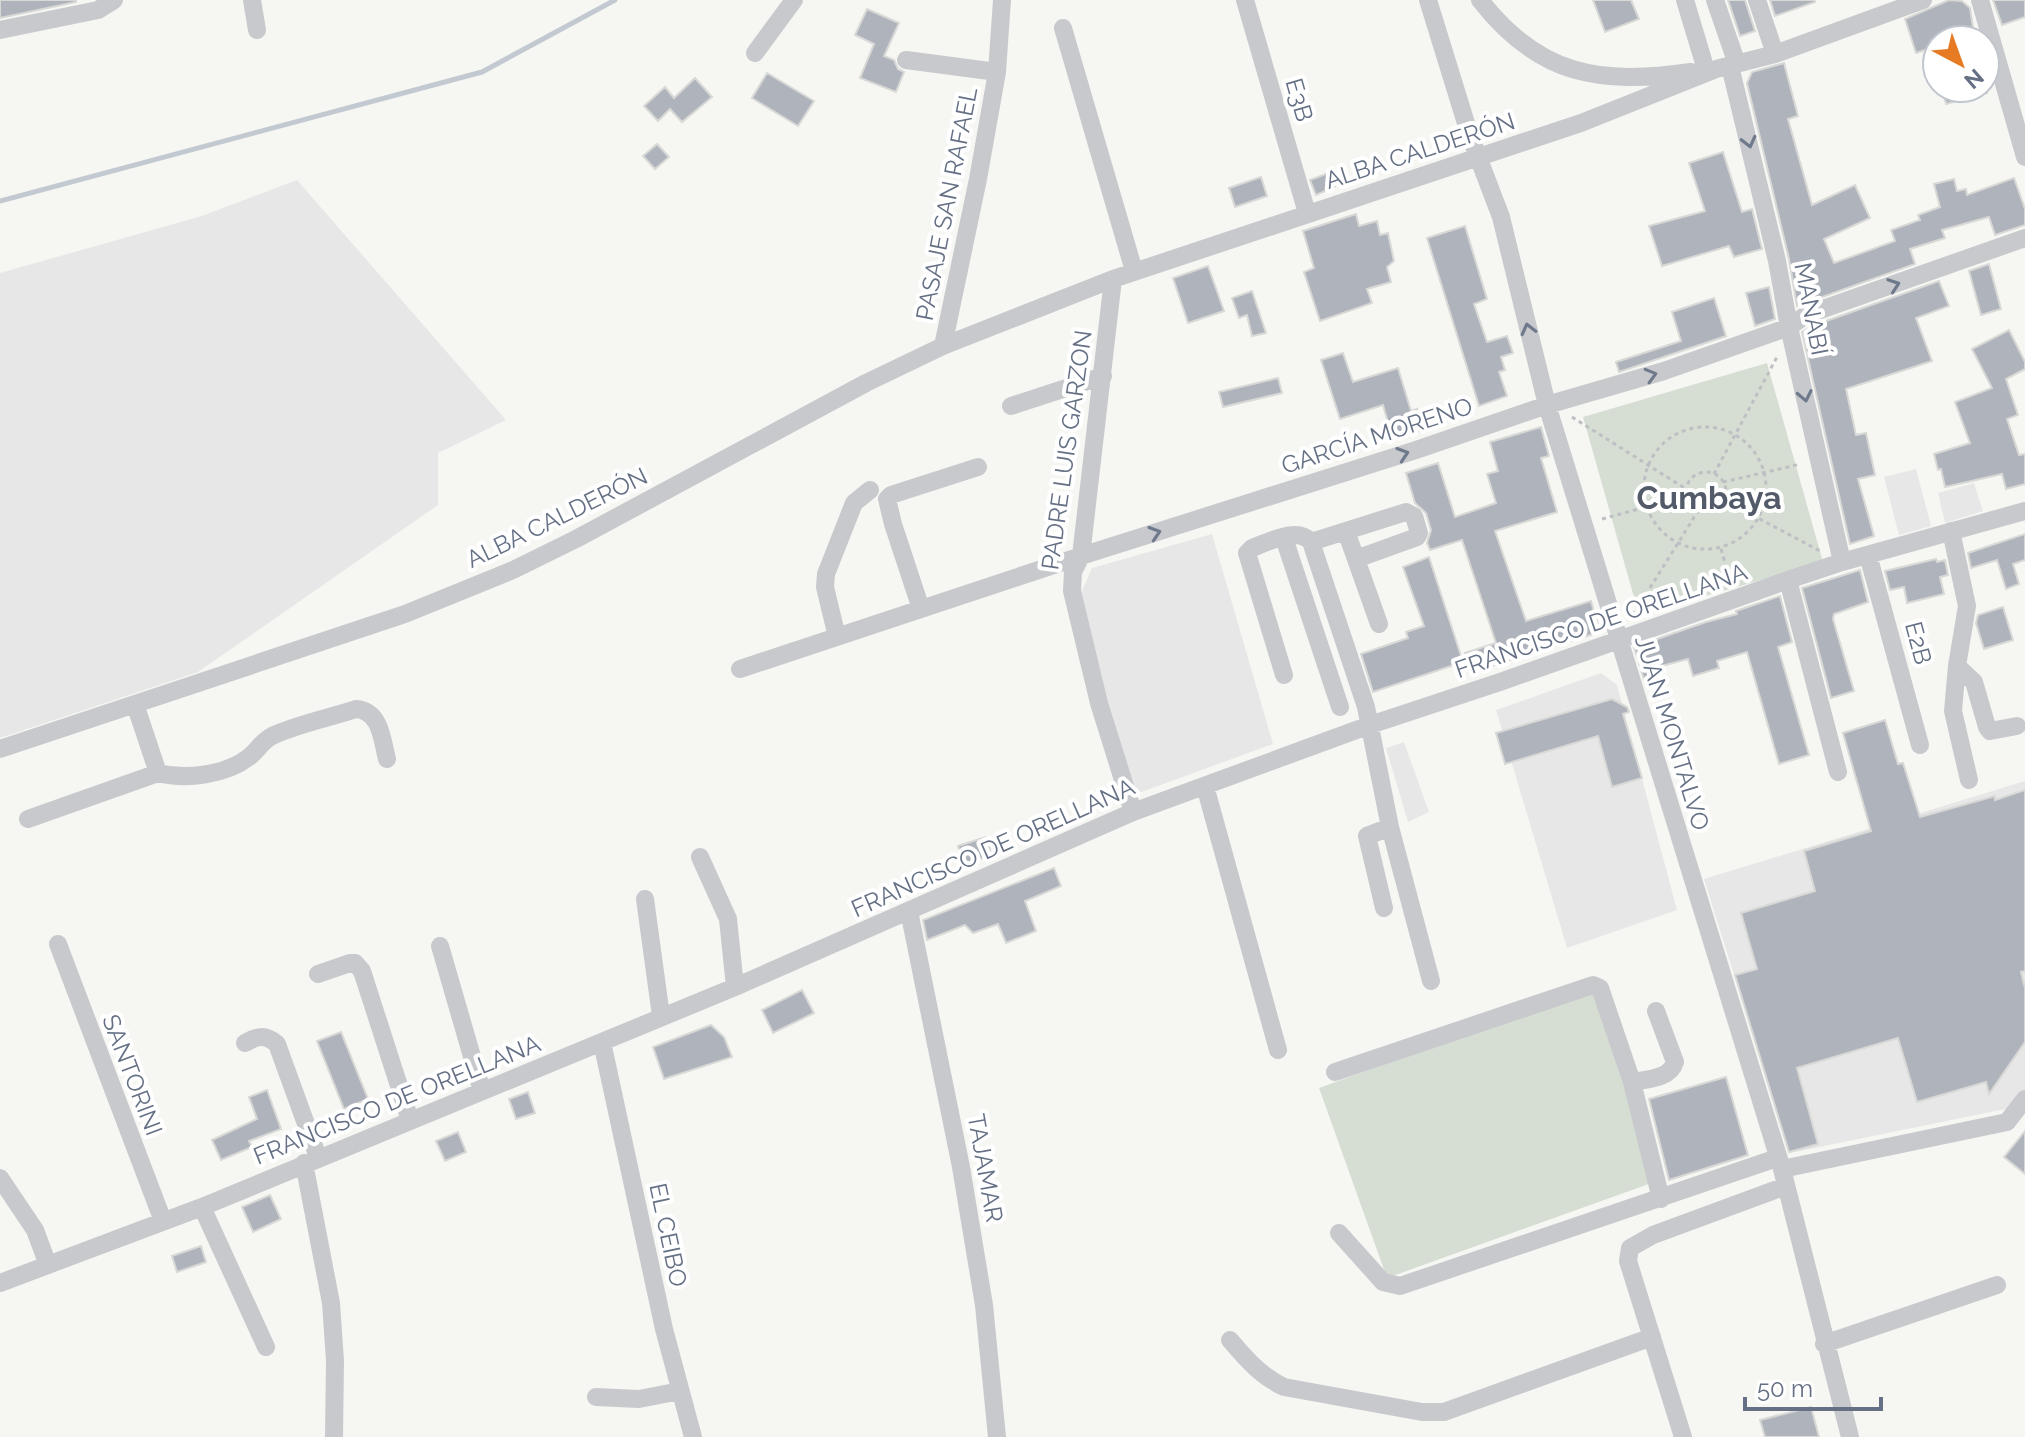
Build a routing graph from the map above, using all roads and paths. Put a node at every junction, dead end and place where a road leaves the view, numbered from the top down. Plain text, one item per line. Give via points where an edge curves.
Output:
1 (114, 0) edge
2 (252, 0) edge
3 (794, 0) edge
4 (1002, 0) edge
5 (1245, 0) edge
6 (1428, 0) edge
7 (1480, 0) edge
8 (1685, 0) edge
9 (1715, 0) edge
10 (1757, 0) edge
11 (1923, 0) edge
12 (1980, 0) edge
13 (1879, 7) edge
14 (1063, 28) dead end
15 (0, 30) edge
16 (257, 30) dead end
17 (755, 53) dead end
18 (1775, 54) junction
19 (906, 60) dead end
20 (1723, 67) junction
21 (997, 72) junction
22 (2025, 157) edge
23 (1478, 158) junction
24 (1307, 213) junction
25 (2025, 238) edge
26 (1134, 271) junction
27 (1113, 279) junction
28 (1789, 327) junction
29 (943, 346) junction
30 (1777, 357) dead end
31 (1103, 376) junction
32 (1547, 405) junction
33 (1011, 406) dead end
34 (1572, 417) dead end
35 (1735, 434) junction
36 (1805, 463) dead end
37 (1648, 465) junction
38 (978, 467) dead end
39 (1765, 473) junction
40 (1714, 474) junction
41 (1723, 482) junction
42 (1686, 489) junction
43 (870, 490) dead end
44 (1686, 496) junction
45 (1724, 500) junction
46 (1646, 507) junction
47 (1698, 511) junction
48 (2025, 511) edge
49 (1759, 518) junction
50 (1602, 519) dead end
51 (1346, 531) junction
52 (1951, 531) junction
53 (1284, 538) junction
54 (1311, 542) junction
55 (1677, 543) junction
56 (1720, 547) junction
57 (1822, 552) dead end
58 (1868, 555) junction
59 (1081, 556) junction
60 (1356, 559) junction
61 (1842, 562) junction
62 (1788, 580) junction
63 (1732, 587) dead end
64 (921, 609) junction
65 (1631, 618) dead end
66 (1379, 624) dead end
67 (837, 637) junction
68 (1619, 641) junction
69 (1957, 666) junction
70 (740, 669) dead end
71 (1284, 675) dead end
72 (135, 704) junction
73 (1340, 707) dead end
74 (1370, 725) junction
75 (2017, 726) dead end
76 (1920, 745) dead end
77 (0, 749) edge
78 (387, 759) dead end
79 (1838, 772) dead end
80 (158, 773) junction
81 (1969, 780) dead end
82 (1205, 786) junction
83 (1133, 812) junction
84 (28, 819) dead end
85 (1390, 827) junction
86 (700, 857) dead end
87 (645, 899) dead end
88 (1384, 908) dead end
89 (909, 911) junction
90 (58, 944) dead end
91 (440, 946) dead end
92 (318, 974) dead end
93 (1431, 981) dead end
94 (735, 987) junction
95 (1656, 1011) dead end
96 (661, 1016) junction
97 (602, 1042) junction
98 (245, 1043) dead end
99 (1278, 1050) dead end
100 (1335, 1072) dead end
101 (1632, 1082) junction
102 (482, 1091) junction
103 (2025, 1099) edge
104 (410, 1120) junction
105 (311, 1160) junction
106 (1782, 1171) junction
107 (0, 1178) edge
108 (1661, 1199) junction
109 (202, 1207) junction
110 (163, 1221) junction
111 (1339, 1233) dead end
112 (48, 1265) junction
113 (0, 1283) edge
114 (1997, 1285) dead end
115 (1652, 1337) junction
116 (1230, 1340) dead end
117 (1824, 1344) junction
118 (266, 1347) dead end
119 (680, 1391) junction
120 (596, 1397) dead end
121 (334, 1437) edge
122 (693, 1437) edge
123 (997, 1437) edge
124 (1683, 1437) edge
125 (1850, 1437) edge

1 - 15 street via 98,10
2 - 16 street
3 - 17 street
4 - 21 street, PASAJE SAN RAFAEL
5 - 24 street, E3B
6 - 23 street, JUAN MONTALVO
7 - 20 street via 1535,54 1578,71 1650,78
8 - 20 street
9 - 20 street
10 - 18 street
11 - 13 street
12 - 22 street
13 - 18 street
14 - 26 street
18 - 20 street
19 - 21 street
20 - 23 street, ALBA CALDERÓN
20 -> 28 street, MANABÍ via 1777,261
21 - 29 street, PASAJE SAN RAFAEL
23 - 24 street, ALBA CALDERÓN
32 -> 23 street, JUAN MONTALVO via 1501,217
24 - 26 street, ALBA CALDERÓN
28 -> 25 street, GARCÍA MORENO via 1806,315
26 - 27 street, ALBA CALDERÓN
27 - 29 street, ALBA CALDERÓN
27 - 31 street, PADRE LUIS GARZON
32 -> 28 street, GARCÍA MORENO
28 -> 61 street, MANABÍ
29 - 72 street, ALBA CALDERÓN via 513,570 405,614
30 - 35 path
31 - 33 street
31 - 59 street, PADRE LUIS GARZON
59 -> 32 street, GARCÍA MORENO
32 - 68 street, JUAN MONTALVO
34 - 37 path
35 - 37 path via 1692,428 1666,441
35 - 39 path via 1754,451
35 - 40 path
36 - 39 path
37 - 42 path
37 - 46 path
38 - 64 street via 887,499
39 - 41 path
39 - 49 path
40 - 41 path
40 - 42 path via 1696,475
41 - 45 path
42 - 44 path
43 - 67 street via 854,503 826,574
44 - 46 path
44 - 47 path
45 - 47 path via 1710,512
45 - 49 path
46 - 50 path
46 - 55 path via 1658,528
47 - 55 path
48 - 52 street, FRANCISCO DE ORELLANA
49 - 56 path via 1739,539
49 - 57 path
51 - 54 street
51 - 60 street
51 - 60 street via 1406,512 1417,523 1417,537
52 - 58 street, FRANCISCO DE ORELLANA
52 - 69 street via 1967,606
53 - 54 street via 1303,535
53 - 71 street via 1247,553
53 - 73 street
54 - 74 street
55 - 56 path via 1700,550
55 - 65 path
56 - 63 path
58 - 61 street, FRANCISCO DE ORELLANA
58 - 76 street, E2B
59 - 64 street, GARCÍA MORENO
59 - 83 street, PADRE LUIS GARZON via 1072,591
60 - 66 street
61 - 62 street, FRANCISCO DE ORELLANA
62 - 68 street, FRANCISCO DE ORELLANA
62 - 79 street
64 - 67 street, GARCÍA MORENO
67 - 70 street, GARCÍA MORENO
68 - 74 street, FRANCISCO DE ORELLANA
68 - 106 street, JUAN MONTALVO
69 - 75 street via 1974,682 1990,731
69 - 81 street via 1953,711
72 - 77 street, ALBA CALDERÓN
72 - 80 street
74 - 82 street, FRANCISCO DE ORELLANA
74 - 85 street
78 - 80 street via 376,719 356,709 276,735 228,767 193,777
80 - 84 street
82 - 83 street, FRANCISCO DE ORELLANA
82 - 99 street
83 - 89 street, FRANCISCO DE ORELLANA
85 - 88 street via 1367,836
85 - 93 street
86 - 94 street via 728,919
87 - 96 street
89 - 94 street, FRANCISCO DE ORELLANA
89 - 123 street, TAJAMAR via 961,1167 984,1305
90 - 110 street, SANTORINI
91 - 102 street
92 - 104 street via 350,963 362,971
94 - 96 street, FRANCISCO DE ORELLANA
95 - 101 street via 1673,1069
96 - 97 street, FRANCISCO DE ORELLANA
97 - 102 street, FRANCISCO DE ORELLANA
97 - 119 street, EL CEIBO
98 - 105 street via 261,1036 277,1044
100 - 101 street via 1593,985 1600,988
101 - 108 street
102 - 104 street, FRANCISCO DE ORELLANA
103 - 106 street via 2007,1122
104 - 105 street, FRANCISCO DE ORELLANA
105 - 109 street, FRANCISCO DE ORELLANA
105 - 121 street via 331,1303
106 - 108 street
106 - 115 street via 1630,1248 1628,1261
106 - 117 street, JUAN MONTALVO
107 - 112 street via 29,1220
108 - 111 street via 1400,1286 1383,1282
109 - 110 street, FRANCISCO DE ORELLANA
109 - 118 street
110 - 112 street, FRANCISCO DE ORELLANA
112 - 113 street, FRANCISCO DE ORELLANA
114 - 117 street
115 - 116 street via 1444,1412 1284,1387 1252,1366
115 - 124 street
117 - 125 street, JUAN MONTALVO
119 - 120 street via 639,1399
119 - 122 street, EL CEIBO

